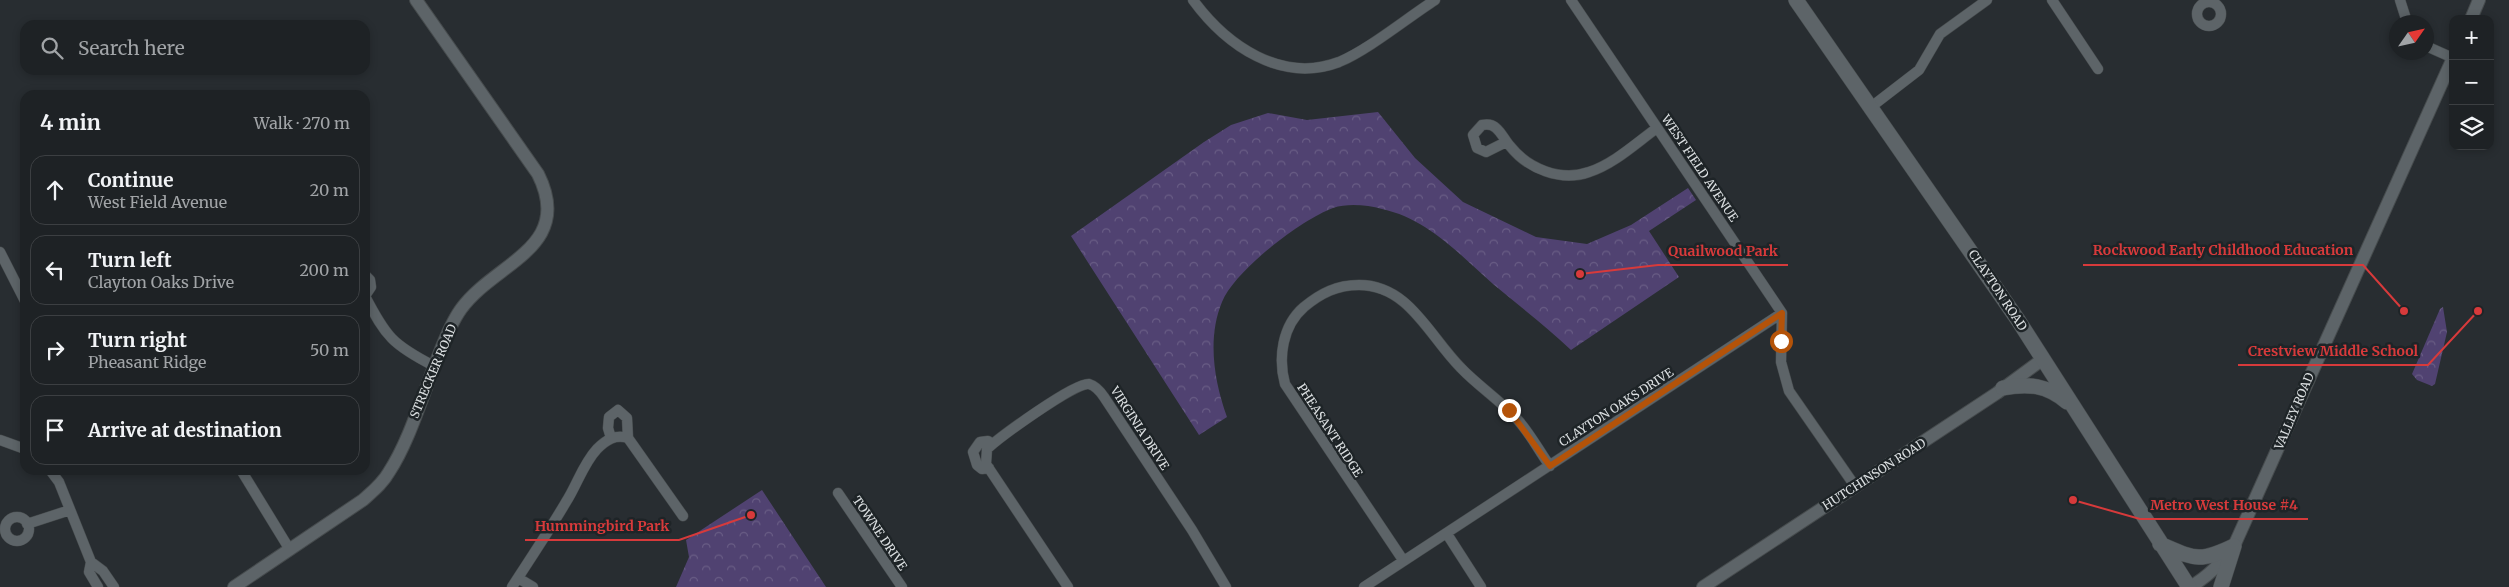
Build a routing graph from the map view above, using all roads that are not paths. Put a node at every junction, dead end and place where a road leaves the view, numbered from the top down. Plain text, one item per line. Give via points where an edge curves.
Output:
1 (416, 0) edge
2 (1192, 0) edge
3 (1435, 0) edge
4 (1571, 0) edge
5 (1796, 0) edge
6 (1988, 0) edge
7 (2052, 0) edge
8 (2400, 0) edge
9 (2479, 0) edge
10 (2405, 15) edge
11 (2473, 15) edge
12 (2434, 50) edge
13 (2449, 56) edge
14 (2452, 60) edge
15 (2098, 69) dead end
16 (1871, 107) junction
17 (1657, 128) junction
18 (1506, 142) junction
19 (0, 252) edge
20 (20, 291) edge
21 (370, 306) edge
22 (1782, 313) junction
23 (2043, 359) junction
24 (434, 366) junction
25 (2003, 388) junction
26 (2073, 406) junction
27 (0, 440) edge
28 (20, 448) edge
29 (1550, 466) junction
30 (54, 475) edge
31 (244, 475) edge
32 (1855, 486) junction
33 (838, 493) dead end
34 (70, 510) junction
35 (683, 516) dead end
36 (27, 524) dead end
37 (1447, 534) junction
38 (2160, 544) junction
39 (2234, 546) junction
40 (290, 550) junction
41 (1403, 560) junction
42 (91, 562) junction
43 (518, 578) junction
44 (98, 587) edge
45 (114, 587) edge
46 (234, 587) edge
47 (512, 587) edge
48 (533, 587) edge
49 (902, 587) edge
50 (1068, 587) edge
51 (1226, 587) edge
52 (1364, 587) edge
53 (1481, 587) edge
54 (1703, 587) edge
55 (2189, 587) edge
56 (2221, 587) edge

1 - 24 street, STRECKER ROAD via 529,160 544,187 548,213 540,238 533,247 467,301
2 - 3 street via 1249,53 1272,64 1320,68 1350,56
4 - 17 street, WEST FIELD AVENUE
5 - 16 main road, CLAYTON ROAD
6 - 16 street via 1940,34 1919,70
7 - 15 street
8 - 10 street
9 - 11 street
12 - 13 street
14 - 39 street, VALLEY ROAD
16 - 23 main road, CLAYTON ROAD
17 - 18 street via 1603,166 1575,176 1557,175 1530,165
17 - 22 street, WEST FIELD AVENUE
18 - 18 street via 1496,127 1487,124 1478,127 1473,135 1474,144 1486,152
19 - 20 street
21 - 24 street via 392,340
22 - 29 street, CLAYTON OAKS DRIVE
22 - 32 street via 1782,362 1789,391
23 - 25 street, HUTCHINSON ROAD
23 - 26 main road, CLAYTON ROAD
24 - 40 street, STRECKER ROAD via 388,474 364,500
25 - 26 main road via 2031,385 2047,388
25 - 32 street, HUTCHINSON ROAD
26 - 38 main road, CLAYTON ROAD
27 - 28 street
29 - 37 street, CLAYTON OAKS DRIVE
29 - 41 street, PHEASANT RIDGE via 1519,421 1461,369 1406,302 1392,292 1377,286 1345,285 1314,298 1300,311 1285,337 1281,360 1285,384
30 - 34 street
31 - 40 street
32 - 54 street, HUTCHINSON ROAD
33 - 49 street, TOWNE DRIVE
34 - 36 street
34 - 42 street
35 - 43 street via 620,437 597,449
37 - 41 street, CLAYTON OAKS DRIVE
37 - 53 street
38 - 39 main road via 2199,558
38 - 55 main road, CLAYTON ROAD
39 - 55 street, VALLEY ROAD via 2205,578
39 - 56 main road
40 - 46 street, STRECKER ROAD
41 - 52 street, CLAYTON OAKS DRIVE
42 - 44 street via 89,572
42 - 45 street via 103,571
43 - 47 street
43 - 48 street
50 - 51 street, VIRGINIA DRIVE via 986,464 987,449 1075,388 1090,384 1099,389

